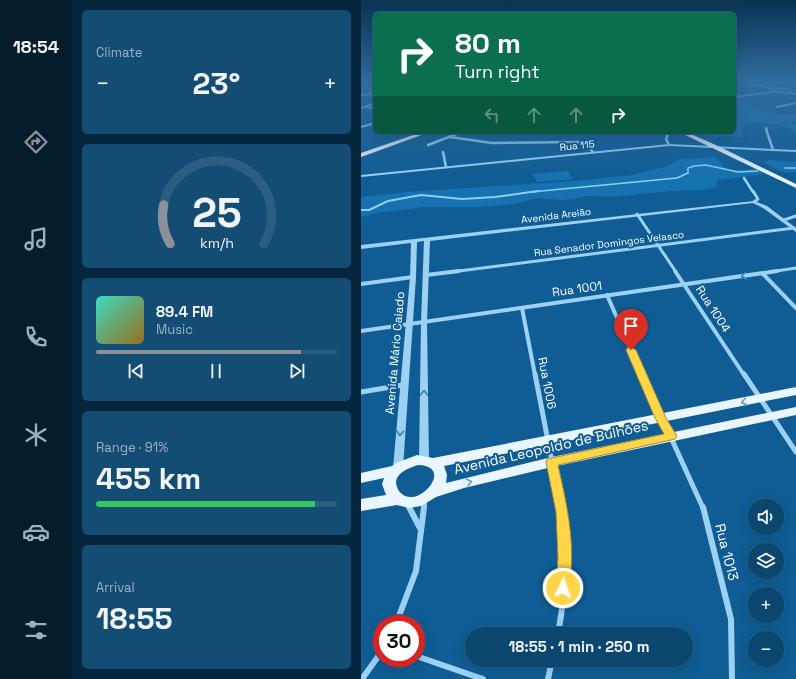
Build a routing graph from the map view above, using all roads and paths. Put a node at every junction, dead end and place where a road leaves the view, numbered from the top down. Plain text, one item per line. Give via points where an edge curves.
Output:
1 (373, 124) edge
2 (361, 127) edge
3 (766, 128) dead end
4 (405, 134) edge
5 (421, 134) edge
6 (458, 134) edge
7 (669, 134) edge
8 (687, 134) edge
9 (697, 134) edge
10 (451, 137) junction
11 (669, 145) junction
12 (428, 146) dead end
13 (716, 146) junction
14 (727, 147) junction
15 (361, 150) edge
16 (773, 150) junction
17 (796, 151) edge
18 (443, 152) dead end
19 (593, 152) junction
20 (361, 155) edge
21 (446, 167) junction
22 (361, 176) edge
23 (744, 178) dead end
24 (796, 181) edge
25 (796, 186) edge
26 (754, 202) junction
27 (637, 214) junction
28 (796, 216) edge
29 (784, 220) junction
30 (795, 229) edge
31 (427, 240) junction
32 (414, 241) junction
33 (657, 245) junction
34 (361, 247) edge
35 (796, 268) edge
36 (763, 274) junction
37 (426, 275) junction
38 (413, 277) junction
39 (361, 284) edge
40 (684, 284) junction
41 (607, 295) junction
42 (522, 308) junction
43 (796, 308) edge
44 (424, 322) junction
45 (409, 324) junction
46 (361, 331) edge
47 (403, 385) junction
48 (796, 391) edge
49 (361, 392) edge
50 (761, 398) junction
51 (796, 411) edge
52 (772, 416) junction
53 (661, 418) junction
54 (671, 436) junction
55 (548, 439) junction
56 (796, 452) edge
57 (428, 462) junction
58 (552, 462) junction
59 (396, 470) junction
60 (361, 478) edge
61 (429, 495) junction
62 (402, 501) junction
63 (361, 505) edge
64 (421, 529) junction
65 (399, 615) edge
66 (559, 627) edge
67 (425, 659) edge
68 (373, 664) edge
69 (551, 667) edge
70 (362, 679) edge
71 (483, 679) edge
72 (548, 679) edge
73 (732, 679) edge

1 - 2 street
3 - 16 street
4 - 15 main road
5 - 20 main road
6 - 10 street
7 - 11 street via 666,139
8 - 13 main road
9 - 14 main road
10 - 12 street
10 - 19 street via 492,143 577,142 586,144
11 - 13 street, Rua 115
11 - 19 street, Rua 115
13 - 14 street, Rua 115
13 - 25 main road
14 - 16 street, Rua 115
14 - 24 main road
16 - 17 street, Rua 115
18 - 21 street
19 - 21 street, Rua 115
21 - 22 street, Rua 115
23 - 26 street via 758,199
26 - 27 street, Avenida Areião
26 - 29 street
27 - 31 street, Avenida Areião
27 - 33 street, Rua 1004
28 - 29 street
29 - 30 street
30 - 33 street, Rua Senador Domingos Velasco
31 - 32 street, Avenida Areião
31 - 37 street, Avenida Mário Caiado
32 - 34 street, Avenida Areião
32 - 38 street, Avenida Mário Caiado
33 - 37 street, Rua Senador Domingos Velasco
33 - 40 street, Rua 1004
35 - 36 street, Rua 1001
36 -> 40 street, Rua 1001
36 - 43 street
37 - 44 street, Avenida Mário Caiado
38 - 39 street
38 - 45 street, Avenida Mário Caiado
40 - 41 street, Rua 1001
40 - 50 street, Rua 1004
41 - 42 street, Rua 1001
41 - 53 street, Rua 1013
42 - 44 street, Rua 1001
42 - 55 street, Rua 1006
44 - 45 street, Rua 1001
57 -> 44 street, Avenida Mário Caiado
45 - 46 street, Rua 1001
45 - 47 street, Avenida Mário Caiado
47 - 49 street
47 -> 59 street, Avenida Mário Caiado
48 - 50 main road, Avenida Leopoldo de Bulhões
50 - 52 street, Rua 1004
50 -> 53 main road, Avenida Leopoldo de Bulhões
51 - 52 main road, Avenida Leopoldo de Bulhões
52 - 54 main road, Avenida Leopoldo de Bulhões
52 - 56 street, Rua 1004
53 - 54 street, Rua 1013
53 - 55 main road, Avenida Leopoldo de Bulhões
54 - 58 main road, Avenida Leopoldo de Bulhões
54 - 73 street, Rua 1013 via 704,509 731,619
55 - 57 main road, Avenida Leopoldo de Bulhões
55 - 58 street, Rua 1006
57 - 59 main road via 410,462
57 - 61 main road via 441,473 438,487
61 -> 58 main road, Avenida Leopoldo de Bulhões via 464,483
58 - 66 street, Rua 1006 via 562,512 565,558
59 - 60 main road
59 - 62 main road via 388,482 388,487 392,496
61 - 62 main road via 417,501
61 - 64 street
62 - 63 main road
62 - 64 street
64 - 65 street via 416,571
67 - 71 street
68 - 70 street
69 - 72 street

